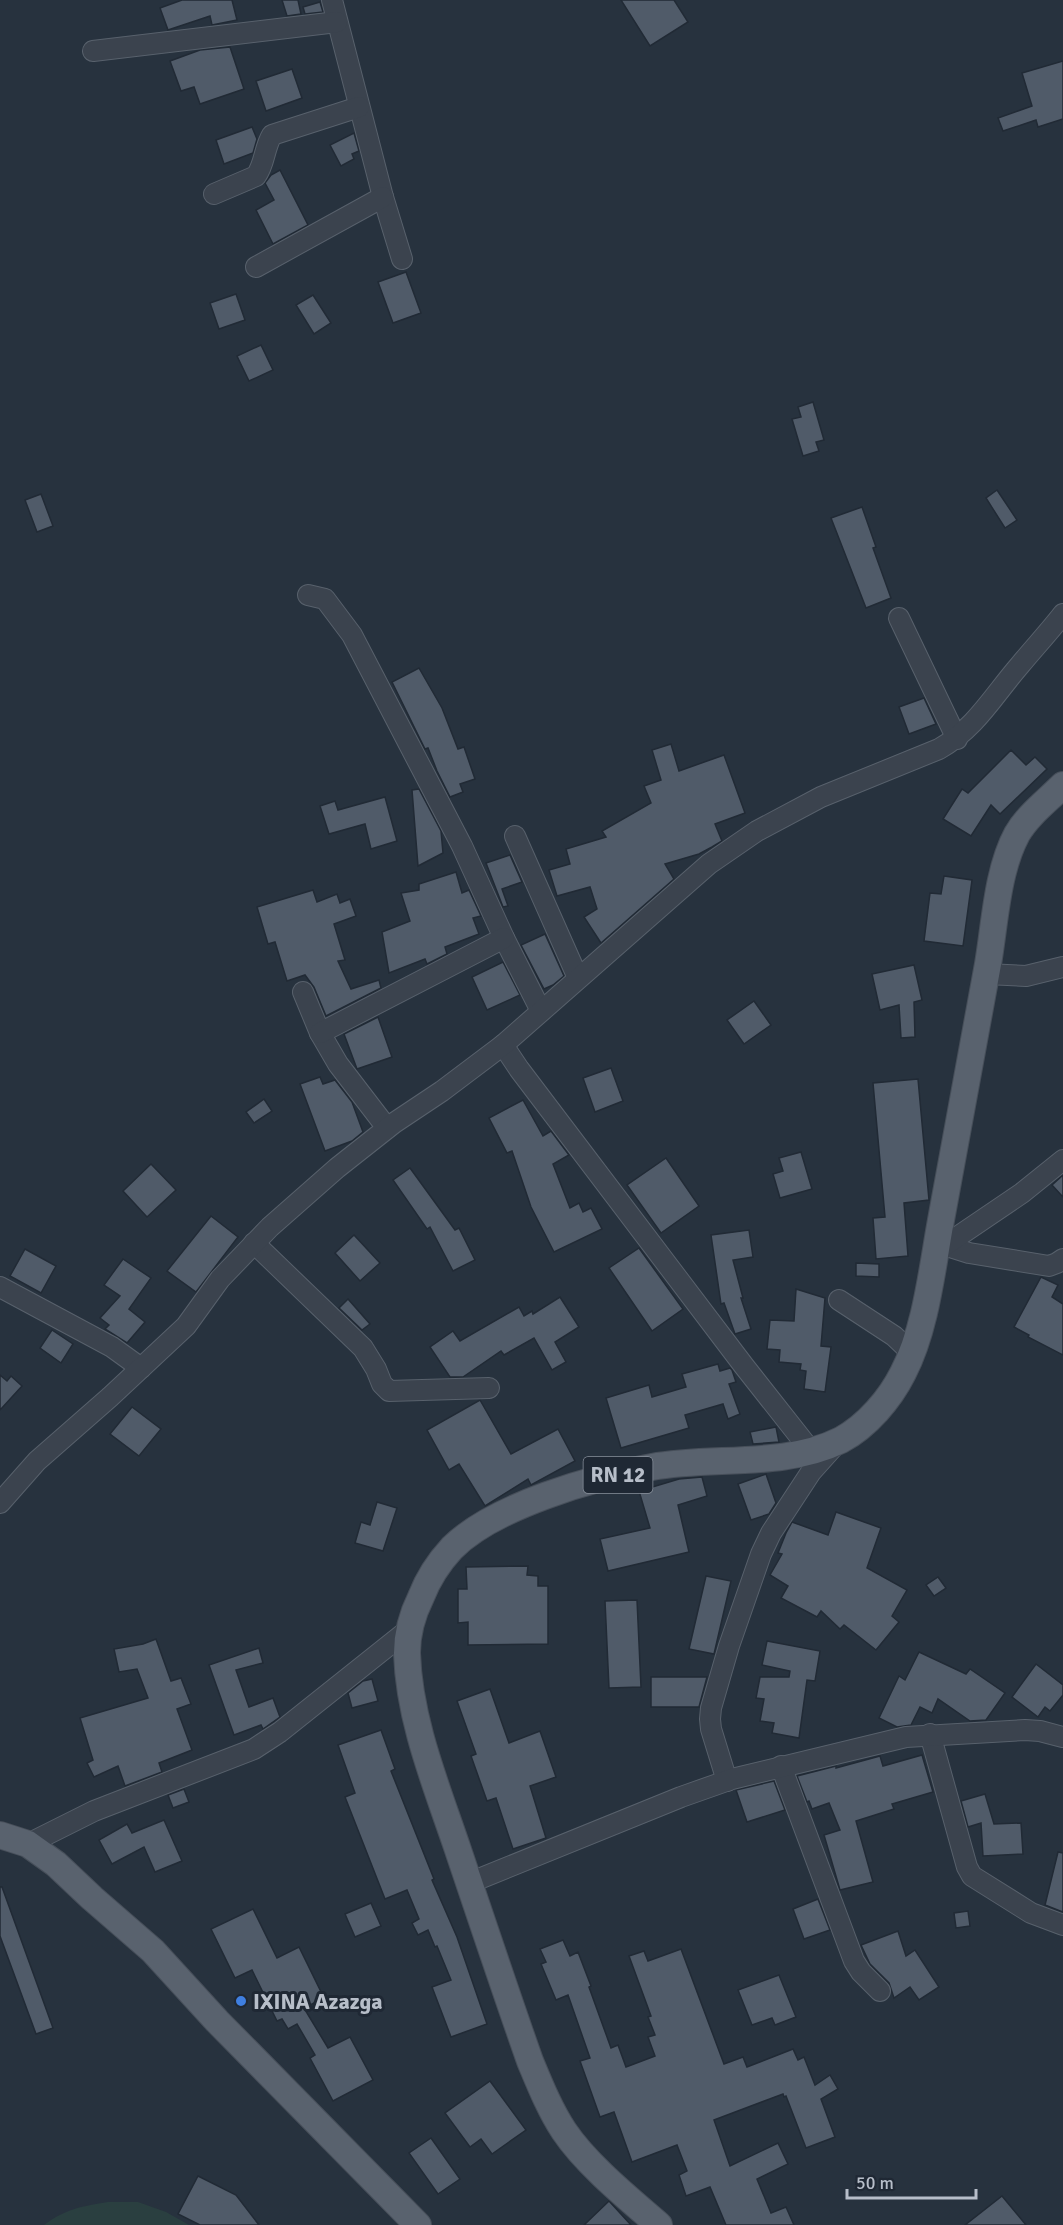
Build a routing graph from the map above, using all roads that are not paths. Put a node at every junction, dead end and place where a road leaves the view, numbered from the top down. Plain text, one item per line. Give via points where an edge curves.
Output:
1 (332, 0) edge
2 (337, 22) junction
3 (93, 51) dead end
4 (359, 107) junction
5 (214, 194) dead end
6 (383, 197) junction
7 (402, 259) dead end
8 (256, 267) dead end
9 (308, 596) dead end
10 (1063, 614) edge
11 (899, 618) dead end
12 (957, 739) junction
13 (1063, 785) edge
14 (515, 836) dead end
15 (504, 938) junction
16 (1063, 967) edge
17 (986, 975) junction
18 (578, 978) junction
19 (303, 992) dead end
20 (541, 1011) junction
21 (320, 1034) junction
22 (503, 1045) junction
23 (387, 1128) junction
24 (1063, 1160) edge
25 (254, 1243) junction
26 (941, 1249) junction
27 (1063, 1258) edge
28 (0, 1287) edge
29 (839, 1300) dead end
30 (912, 1353) junction
31 (141, 1368) junction
32 (489, 1388) dead end
33 (839, 1441) junction
34 (811, 1451) junction
35 (0, 1503) edge
36 (408, 1630) junction
37 (930, 1734) junction
38 (1063, 1737) edge
39 (781, 1766) junction
40 (727, 1781) junction
41 (0, 1835) edge
42 (27, 1844) junction
43 (469, 1883) junction
44 (1063, 1925) edge
45 (880, 1992) dead end
46 (418, 2225) edge
47 (659, 2225) edge

1 - 2 street
2 - 3 street
2 - 4 street
4 - 5 street via 272,135 256,176
4 - 6 street
6 - 7 street
6 - 8 street
9 - 15 street via 325,599 352,635 462,846
10 - 12 street
11 - 12 street
12 - 18 street via 821,797 757,831 703,869
13 - 17 main road, RN 12 via 1030,817 1016,837 1004,869
14 - 18 street
15 - 20 street
15 - 21 street
16 - 17 street via 1026,976
17 - 26 main road, RN 12
18 - 20 street
19 - 21 street
20 - 22 street
21 - 23 street
22 - 23 street
22 - 34 street
23 - 25 street
24 - 26 street
25 - 31 street via 220,1279 186,1326
25 - 32 street via 363,1348 389,1390
26 - 27 street via 1049,1266
26 - 30 main road, RN 12
28 - 31 street via 112,1347
29 - 30 street via 894,1336
30 - 33 main road, RN 12 via 889,1397 861,1426
31 - 35 street via 37,1461
33 - 34 main road, RN 12
33 - 40 street via 811,1472 771,1533 729,1646 710,1719
34 - 36 main road, RN 12 via 651,1467 542,1497 496,1517 468,1534 433,1572
36 - 42 street via 254,1749 94,1811
36 - 43 main road, RN 12 via 414,1708
37 - 38 street via 1025,1730
37 - 39 street
37 - 44 street via 972,1876 1031,1913
39 - 40 street
39 - 45 street via 854,1961
40 - 43 street
41 - 42 main road
42 - 46 main road via 56,1864 153,1951
43 - 47 main road, RN 12 via 530,2061 559,2121 578,2148

